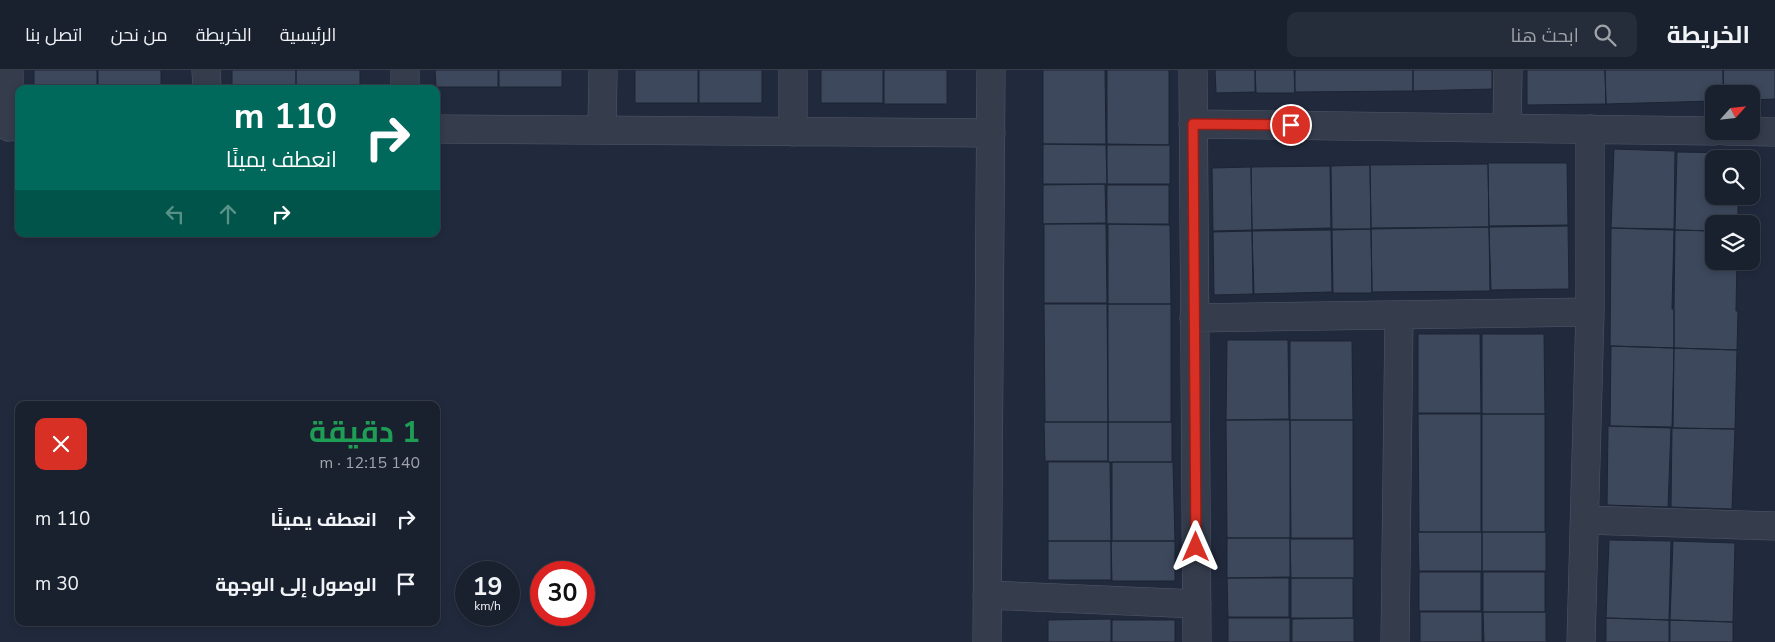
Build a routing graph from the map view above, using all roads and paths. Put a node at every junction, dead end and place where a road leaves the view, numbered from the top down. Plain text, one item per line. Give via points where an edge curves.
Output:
1 (9, 70) edge
2 (206, 70) edge
3 (405, 70) edge
4 (603, 70) edge
5 (793, 70) edge
6 (991, 70) edge
7 (1192, 70) edge
8 (1508, 70) edge
9 (206, 85) edge
10 (405, 85) edge
11 (1193, 124) junction
12 (9, 127) edge
13 (1507, 128) junction
14 (440, 129) edge
15 (1590, 129) junction
16 (602, 130) junction
17 (1705, 131) edge
18 (793, 132) junction
19 (1760, 132) edge
20 (1775, 132) edge
21 (991, 133) junction
22 (1590, 312) junction
23 (1398, 315) junction
24 (1194, 318) junction
25 (1585, 520) junction
26 (1775, 526) edge
27 (987, 594) junction
28 (1197, 604) junction
29 (987, 642) edge
30 (1197, 642) edge
31 (1395, 642) edge
32 (1581, 642) edge

1 - 12 street
2 - 9 street
3 - 10 street
4 - 16 street
5 - 18 street
6 - 21 street
7 - 11 street
8 - 13 street
11 - 13 street
11 - 24 street
13 - 15 street
14 - 16 street
15 - 17 street
15 - 22 street
16 - 18 street
18 - 21 street
19 - 20 street
21 - 27 street
22 - 23 street
22 - 25 street
23 - 24 street
23 - 31 street
24 - 28 street
25 - 26 street
25 - 32 street
27 - 28 street
27 - 29 street
28 - 30 street

